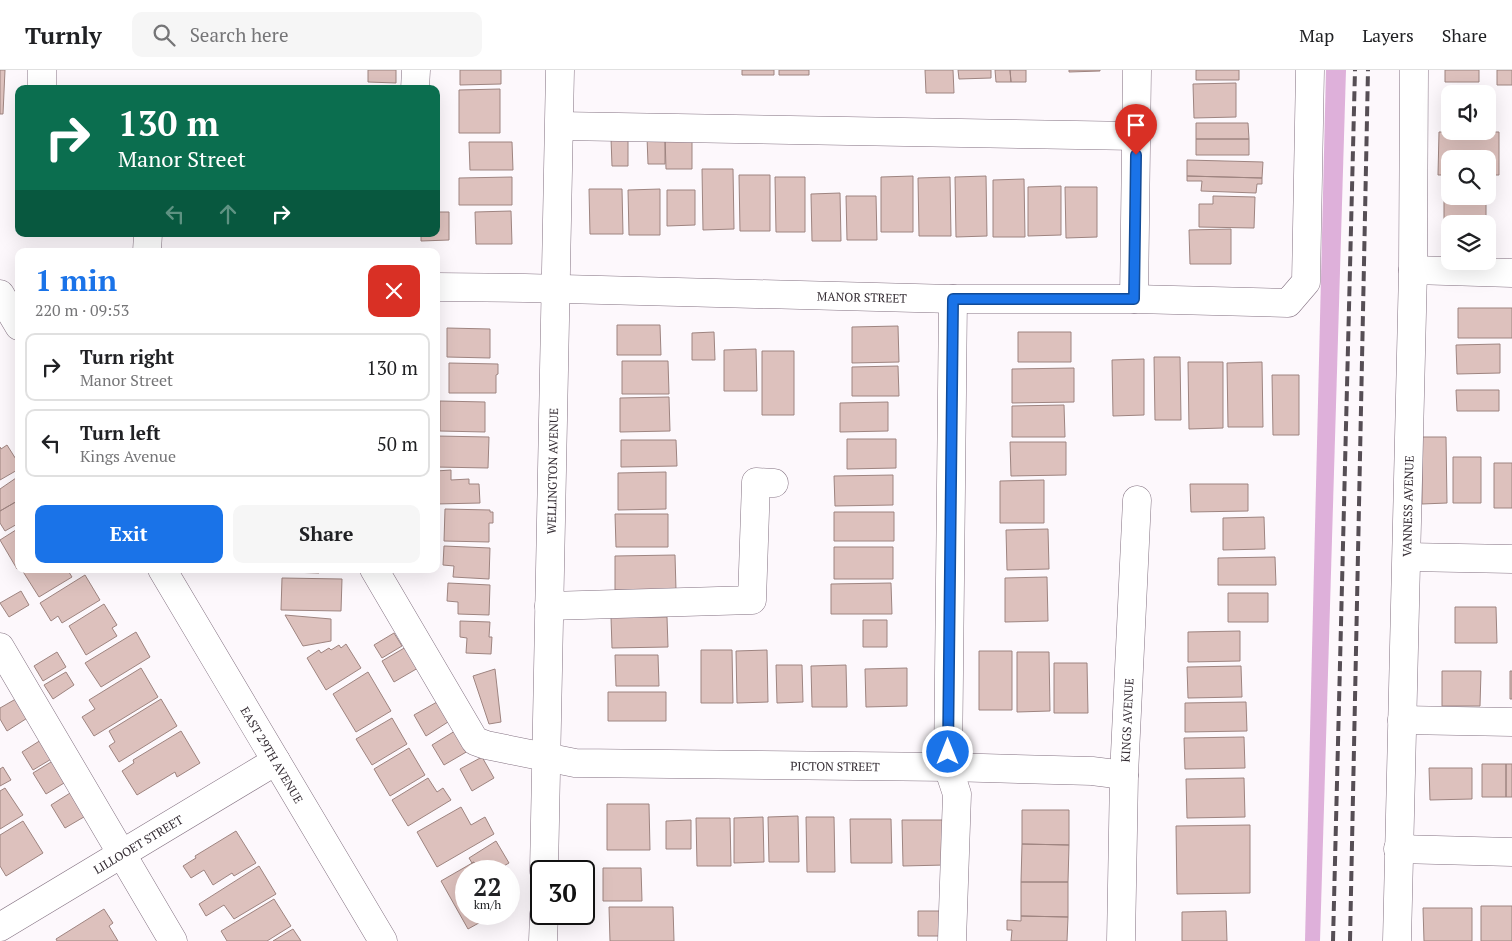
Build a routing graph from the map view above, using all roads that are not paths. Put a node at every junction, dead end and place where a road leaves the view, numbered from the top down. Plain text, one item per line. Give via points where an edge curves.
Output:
1 (42, 70) edge
2 (416, 70) edge
3 (560, 70) edge
4 (1137, 70) edge
5 (1310, 70) edge
6 (1414, 70) edge
7 (42, 85) edge
8 (415, 85) edge
9 (560, 126) junction
10 (1136, 136) junction
11 (1413, 270) junction
12 (1512, 272) edge
13 (440, 287) edge
14 (555, 288) junction
15 (953, 299) junction
16 (1134, 299) junction
17 (774, 482) dead end
18 (1137, 500) dead end
19 (1407, 557) junction
20 (1512, 559) edge
21 (164, 573) edge
22 (379, 573) edge
23 (549, 606) junction
24 (0, 647) edge
25 (1402, 720) junction
26 (1512, 722) edge
27 (546, 757) junction
28 (276, 761) junction
29 (948, 767) junction
30 (1124, 775) junction
31 (1398, 849) junction
32 (1512, 852) edge
33 (122, 854) junction
34 (544, 860) edge
35 (544, 925) edge
36 (0, 927) edge
37 (173, 941) edge
38 (383, 941) edge
39 (543, 941) edge
40 (952, 941) edge
41 (1121, 941) edge
42 (1397, 941) edge

1 - 7 street
2 - 8 street
3 - 9 street, WELLINGTON AVENUE
4 - 10 street
5 - 16 street, MANOR STREET via 1306,282 1288,303
6 - 11 street, VANNESS AVENUE
9 - 10 street
9 - 14 street, WELLINGTON AVENUE
10 - 16 street
11 - 12 street
11 - 19 street, VANNESS AVENUE
13 - 14 street, MANOR STREET
14 - 15 street, MANOR STREET
14 - 23 street, WELLINGTON AVENUE
15 - 16 street, MANOR STREET
15 - 29 street
17 - 23 street via 756,482 752,600
18 - 30 street, KINGS AVENUE
19 - 20 street
19 - 25 street, VANNESS AVENUE
21 - 28 street, EAST 29TH AVENUE
22 - 27 street, PICTON STREET via 475,741
23 - 27 street, WELLINGTON AVENUE
24 - 33 street
25 - 26 street
25 - 31 street, VANNESS AVENUE
27 - 29 street, PICTON STREET via 575,763
27 - 34 street, WELLINGTON AVENUE
28 - 33 street, LILLOOET STREET
28 - 38 street, EAST 29TH AVENUE
29 - 30 street, PICTON STREET via 1092,771
29 - 40 street via 956,794
30 - 41 street, KINGS AVENUE
31 - 32 street
31 - 42 street, VANNESS AVENUE
33 - 36 street, LILLOOET STREET
33 - 37 street
35 - 39 street

